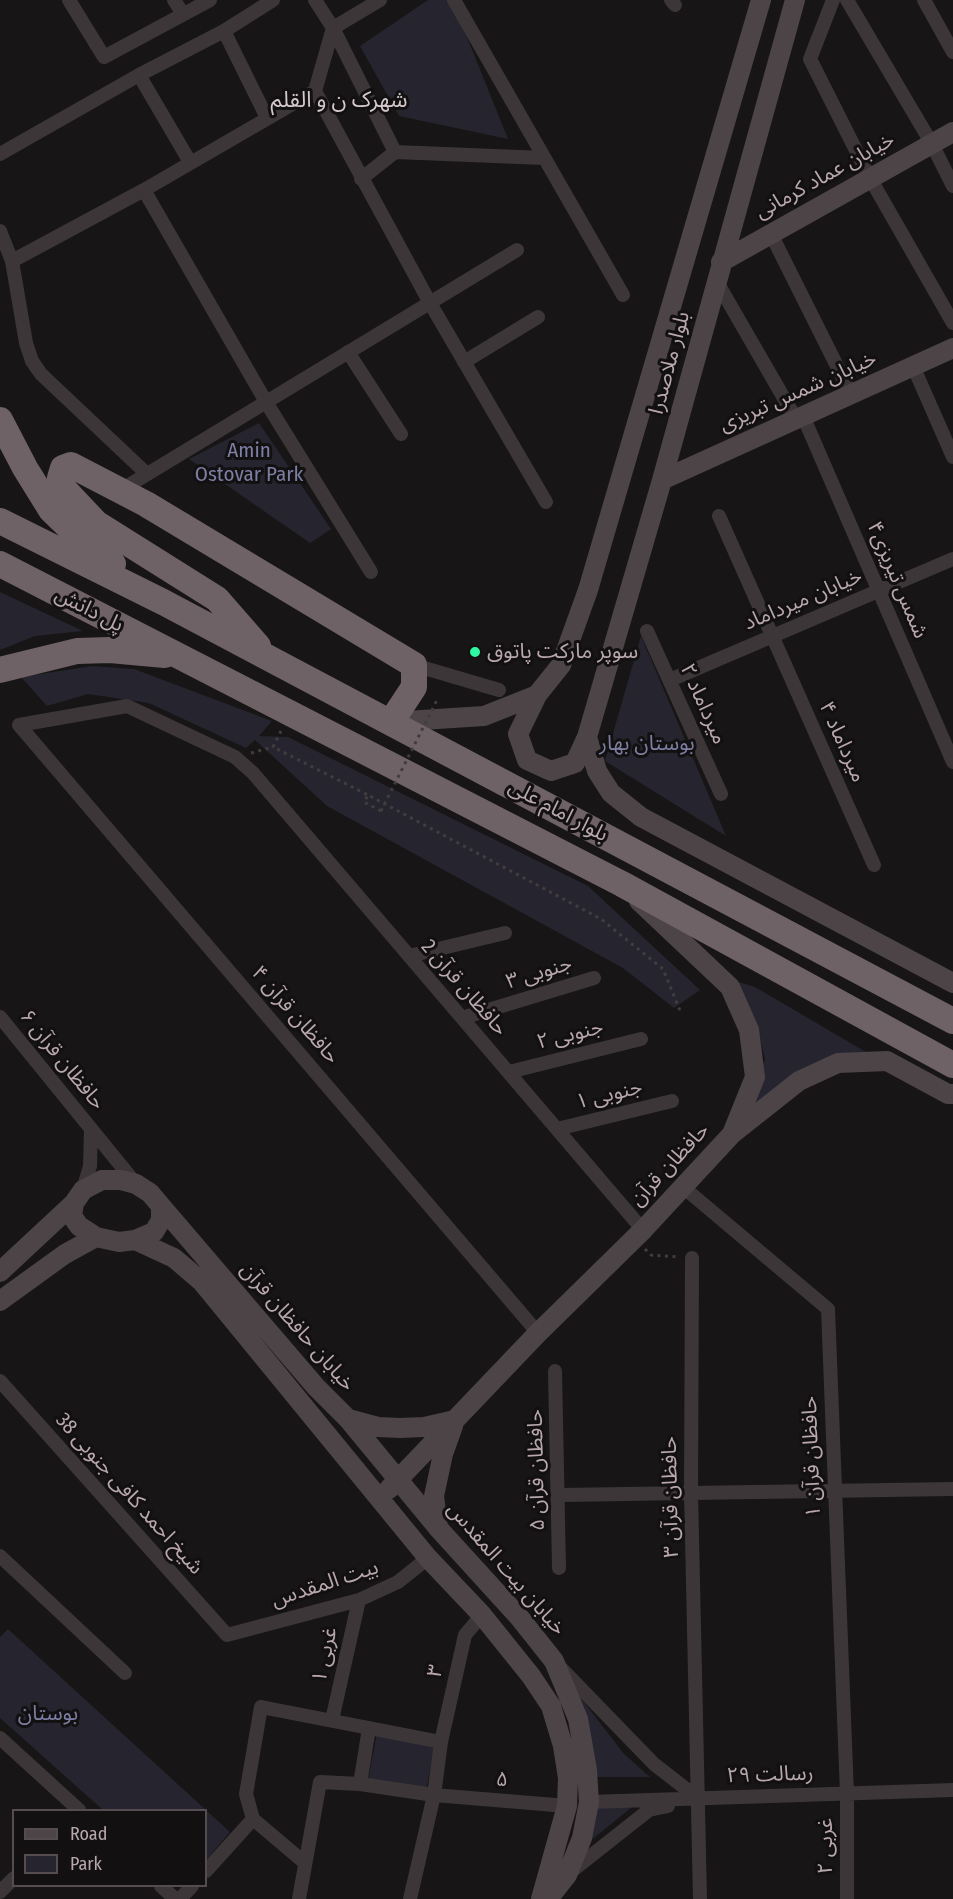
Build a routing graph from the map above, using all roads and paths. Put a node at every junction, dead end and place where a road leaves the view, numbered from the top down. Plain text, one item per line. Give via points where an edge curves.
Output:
1 (69, 0) edge
2 (174, 0) edge
3 (210, 0) edge
4 (273, 0) edge
5 (315, 0) edge
6 (380, 0) edge
7 (454, 0) edge
8 (761, 0) edge
9 (795, 0) edge
10 (833, 0) edge
11 (847, 0) edge
12 (924, 0) edge
13 (183, 15) junction
14 (333, 28) junction
15 (224, 31) junction
16 (953, 52) edge
17 (139, 75) junction
18 (315, 91) junction
19 (267, 118) junction
20 (953, 132) edge
21 (932, 144) junction
22 (395, 152) junction
23 (0, 154) edge
24 (544, 158) junction
25 (190, 162) junction
26 (870, 178) junction
27 (361, 179) junction
28 (953, 186) edge
29 (144, 190) junction
30 (0, 231) edge
31 (771, 234) junction
32 (517, 250) dead end
33 (12, 261) junction
34 (722, 262) junction
35 (717, 282) junction
36 (623, 295) dead end
37 (430, 303) junction
38 (538, 317) dead end
39 (953, 323) edge
40 (953, 348) edge
41 (348, 352) junction
42 (464, 362) junction
43 (913, 366) junction
44 (851, 394) junction
45 (266, 402) junction
46 (800, 418) junction
47 (0, 420) edge
48 (401, 434) dead end
49 (953, 457) edge
50 (147, 474) junction
51 (662, 480) junction
52 (121, 490) junction
53 (546, 502) dead end
54 (719, 516) dead end
55 (0, 521) edge
56 (953, 559) edge
57 (0, 564) edge
58 (371, 572) dead end
59 (879, 591) junction
60 (163, 602) junction
61 (647, 631) dead end
62 (772, 636) junction
63 (179, 656) junction
64 (268, 657) junction
65 (414, 665) junction
66 (0, 670) edge
67 (670, 680) junction
68 (500, 690) dead end
69 (537, 695) junction
70 (437, 700) dead end
71 (289, 713) junction
72 (391, 722) junction
73 (19, 725) joint
74 (587, 737) junction
75 (273, 747) junction
76 (235, 757) junction
77 (953, 762) edge
78 (721, 794) dead end
79 (368, 795) junction
80 (874, 865) dead end
81 (622, 884) junction
82 (505, 933) dead end
83 (409, 956) junction
84 (594, 978) dead end
85 (953, 983) edge
86 (681, 1014) dead end
87 (0, 1017) edge
88 (462, 1018) junction
89 (953, 1021) edge
90 (641, 1039) dead end
91 (953, 1065) edge
92 (508, 1072) junction
93 (953, 1094) edge
94 (672, 1101) dead end
95 (557, 1129) junction
96 (91, 1130) junction
97 (732, 1134) junction
98 (136, 1184) junction
99 (683, 1187) junction
100 (79, 1196) junction
101 (161, 1206) junction
102 (639, 1234) junction
103 (96, 1237) junction
104 (135, 1240) junction
105 (692, 1258) joint
106 (0, 1272) edge
107 (0, 1301) edge
108 (538, 1333) junction
109 (555, 1371) dead end
110 (0, 1381) edge
111 (348, 1419) junction
112 (455, 1420) junction
113 (398, 1479) junction
114 (953, 1489) edge
115 (834, 1490) junction
116 (691, 1492) junction
117 (560, 1496) junction
118 (380, 1497) junction
119 (438, 1528) junction
120 (0, 1556) edge
121 (428, 1558) junction
122 (559, 1569) dead end
123 (359, 1600) junction
124 (482, 1615) junction
125 (227, 1635) joint
126 (554, 1661) junction
127 (125, 1673) dead end
128 (332, 1720) junction
129 (369, 1728) junction
130 (0, 1738) edge
131 (441, 1742) junction
132 (360, 1784) junction
133 (953, 1790) edge
134 (847, 1794) junction
135 (434, 1795) junction
136 (699, 1799) junction
137 (589, 1802) junction
138 (567, 1806) junction
139 (78, 1809) edge
140 (253, 1819) junction
141 (305, 1863) junction
142 (207, 1870) edge
143 (567, 1875) junction
144 (12, 1880) edge
145 (162, 1887) edge
146 (191, 1887) edge
147 (0, 1892) edge
148 (178, 1899) edge
149 (299, 1899) edge
150 (410, 1899) edge
151 (541, 1899) edge
152 (548, 1899) edge
153 (700, 1899) edge
154 (847, 1899) edge

1 - 13 street via 104,57
2 - 13 street
3 - 13 street
4 - 15 street
5 - 14 street
6 - 14 street
7 - 24 street
8 - 69 street, بلوار ملاصدرا via 588,590 561,665
9 - 34 street, بلوار ملاصدرا
10 - 26 street via 810,59
11 - 21 street
12 - 16 street
14 - 18 street
14 - 22 street
15 - 17 street
15 - 19 street
17 - 23 street
17 - 25 street
18 - 19 street
18 - 27 street
19 - 25 street
20 - 21 street, خیابان عماد کرمانی
21 - 26 street, خیابان عماد کرمانی
21 - 28 street
22 - 24 street
22 - 27 street
24 - 36 street
25 - 29 street
26 - 31 street, خیابان عماد کرمانی
26 - 39 street
27 - 37 street
29 - 33 street
29 - 45 street
30 - 33 street
31 - 34 street, خیابان عماد کرمانی
31 - 44 street
32 - 37 street
33 - 50 street via 32,361
34 - 35 street, بلوار ملاصدرا
35 - 46 street, شمس تیریزی۴
35 - 51 street, بلوار ملاصدرا
37 - 41 street
37 - 42 street
38 - 42 street
40 - 43 street, خیابان شمس تبریزی
41 - 45 street
41 - 48 street
42 - 53 street
43 - 44 street, خیابان شمس تبریزی
43 - 49 street
44 - 46 street, خیابان شمس تبریزی
45 - 50 street
45 - 58 street
46 - 51 street, خیابان شمس تبریزی
46 - 59 street, شمس تیریزی۴
47 - 60 highway via 51,510 86,544
50 - 52 street
51 - 74 street, بلوار ملاصدرا
52 - 64 highway via 71,465 63,468 60,478 63,488 96,524 217,599
52 - 65 highway
54 - 62 street, میرداماد ۴
55 - 60 highway, پل دانش
56 - 59 street, خیابان میرداماد
57 - 63 highway, پل دانش
59 - 62 street, خیابان میرداماد
59 - 77 street, شمس تیریزی۴
60 - 64 highway, بلوار امام علی
61 - 67 street, میرداماد ۲
62 - 67 street, خیابان میرداماد
62 - 80 street, میرداماد ۴
63 - 66 highway via 77,651
63 - 71 highway, بلوار امام علی
64 - 72 highway, بلوار امام علی
65 - 68 street
65 - 72 highway via 414,687
67 - 78 street, میرداماد ۲
69 - 72 street via 484,716
69 - 74 street, بلوار ملاصدرا via 518,734 527,760 551,771 575,763
70 - 79 path, bridge via 381,811 364,802
71 - 75 path
71 - 81 highway, بلوار امام علی
72 - 89 highway, بلوار امام علی
73 - 76 street, حافظان قرآن 2 via 127,706
73 - 108 street, حافظان قرآن ۴
74 - 85 street via 597,771 611,793 641,817
75 - 76 path
75 - 79 path
76 - 83 street, حافظان قرآن 2 via 253,773
79 - 86 path via 601,919 663,969
81 - 91 highway, بلوار امام علی
81 - 97 street, حافظان قرآن via 730,987 749,1030 755,1077
82 - 83 street
83 - 88 street, حافظان قرآن 2
84 - 88 street, جنوبی ۳
87 - 96 street, حافظان قرآن ۶
88 - 92 street, حافظان قرآن 2
90 - 92 street, جنوبی ۲
92 - 95 street, حافظان قرآن 2
93 - 97 street via 887,1061 838,1063 799,1082
94 - 95 street, جنوبی ۱
95 - 102 street, حافظان قرآن 2
96 - 98 street, حافظان قرآن ۶
96 - 100 street via 90,1166
97 - 99 street, حافظان قرآن
98 - 100 street via 102,1180
98 - 101 street
99 - 102 street, حافظان قرآن
99 - 115 street, حافظان قرآن ۱ via 828,1309
100 - 103 street via 72,1215 79,1226
100 - 106 street
101 - 104 street via 161,1220 154,1232
101 - 111 street, خیابان حافظان قرآن
102 - 105 path via 651,1255
102 - 108 street, حافظان قرآن
103 - 104 street via 119,1242
103 - 107 street via 65,1254
104 - 118 street, خیابان حافظان قرآن via 174,1258 202,1282
105 - 116 street, حافظان قرآن ۳
108 - 112 street, حافظان قرآن
109 - 117 street, حافظان قرآن ۵
110 - 125 street, شیخ احمد کافی جنوبی 38
111 - 112 street via 400,1428
111 - 113 street, خیابان حافظان قرآن
112 - 113 street, حافظان قرآن
112 - 119 street, حافظان قرآن via 434,1496
113 - 118 street, حافظان قرآن
113 - 119 street, خیابان بیت المقدس
114 - 115 street
115 - 116 street
115 - 134 street, حافظان قرآن ۱
116 - 117 street
116 - 136 street, حافظان قرآن ۳
117 - 122 street, حافظان قرآن ۵
118 - 121 street
119 - 126 street, خیابان بیت المقدس
120 - 127 street
121 - 123 street, بیت المقدس via 398,1582
121 - 124 street
123 - 125 street, بیت المقدس
123 - 128 street, ۱ غربی
124 - 131 street, ۳ via 465,1635
124 - 138 street via 551,1706 563,1746
126 - 136 street via 654,1764
126 - 137 street, خیابان بیت المقدس via 578,1719
128 - 129 street
128 - 140 street via 261,1707 246,1794
129 - 131 street
129 - 132 street
130 - 139 street
131 - 135 street, ۳
132 - 135 street, ۵
132 - 141 street, ۵ via 320,1782
133 - 134 street, رسالت ۲۹
134 - 136 street, رسالت ۲۹
134 - 154 street, ۲ غربی
135 - 138 street, ۵
135 - 150 street, ۳
136 - 137 street, رسالت ۲۹
136 - 143 street via 649,1810
136 - 153 street, حافظان قرآن ۳
137 - 138 street
137 - 143 street, خیابان بیت المقدس via 582,1838
138 - 151 street
140 - 141 street
140 - 142 street
141 - 149 street
143 - 152 street, خیابان بیت المقدس
144 - 147 street
145 - 148 street
146 - 148 street

